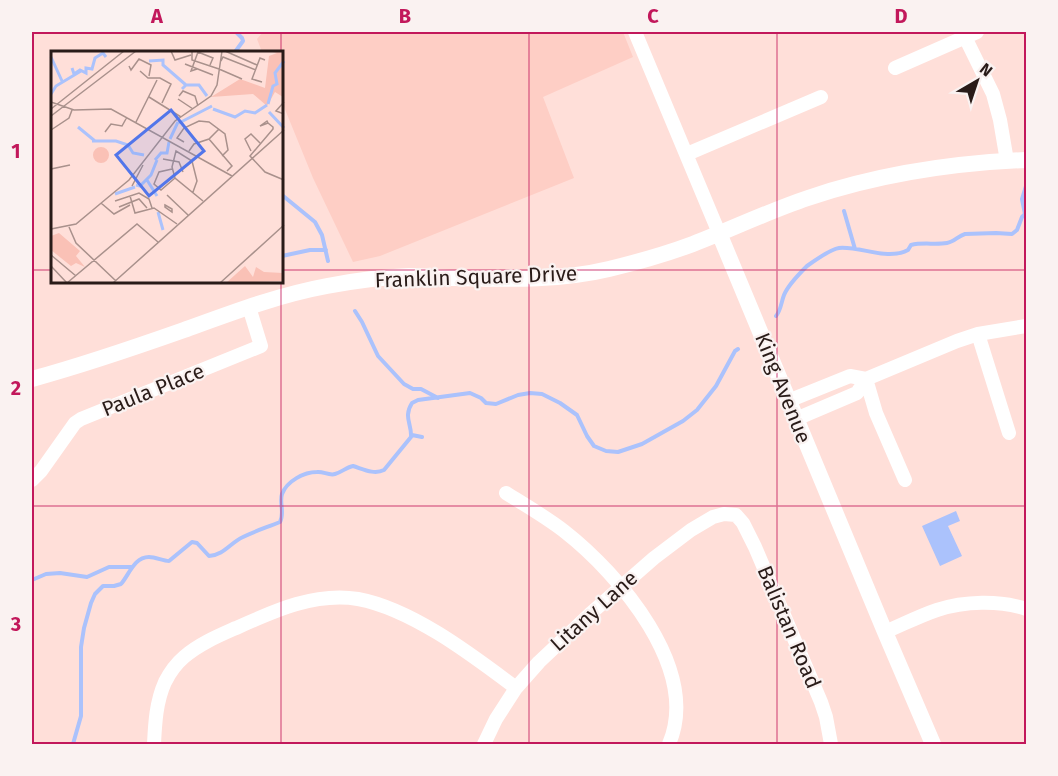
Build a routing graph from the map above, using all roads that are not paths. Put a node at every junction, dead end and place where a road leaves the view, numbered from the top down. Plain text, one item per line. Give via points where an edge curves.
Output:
1 (635, 32) edge
2 (971, 34) edge
3 (895, 68) dead end
4 (821, 97) dead end
5 (687, 154) junction
6 (1026, 160) edge
7 (1007, 161) junction
8 (719, 232) junction
9 (249, 307) junction
10 (1026, 326) edge
11 (978, 334) junction
12 (32, 379) edge
13 (866, 379) junction
14 (788, 401) junction
15 (796, 419) junction
16 (1010, 433) dead end
17 (32, 480) edge
18 (905, 480) dead end
19 (506, 493) dead end
20 (736, 515) joint
21 (621, 585) junction
22 (1026, 609) edge
23 (885, 632) junction
24 (516, 688) junction
25 (154, 744) edge
26 (484, 744) edge
27 (669, 744) edge
28 (831, 744) edge
29 (933, 744) edge

1 - 5 street, King Avenue
2 - 3 street
2 - 7 street via 993,94
4 - 5 street
5 - 8 street, King Avenue
6 - 7 street, Franklin Square Drive
7 - 8 street, Franklin Square Drive via 878,178 810,197
8 - 9 street, Franklin Square Drive via 654,257 570,276 385,278 327,286
8 - 14 street, King Avenue
9 - 12 street, Franklin Square Drive
9 - 17 street, Paula Place via 261,346 81,419
10 - 11 street
11 - 13 street
11 - 16 street
13 - 14 street via 850,376
13 - 15 street via 857,393
13 - 18 street
14 - 15 street, King Avenue
15 - 23 street, King Avenue
19 - 21 street via 563,530
20 - 21 street, Litany Lane via 713,517 691,530
20 - 28 street, Balistan Road via 755,547 821,702
21 - 24 street, Litany Lane
21 - 27 street via 647,622 673,679 677,714
22 - 23 street via 988,603 954,605
23 - 29 street, King Avenue
24 - 25 street via 468,652 412,619 358,599 333,597 285,607 196,648 183,658 165,682 156,712
24 - 26 street, Litany Lane

